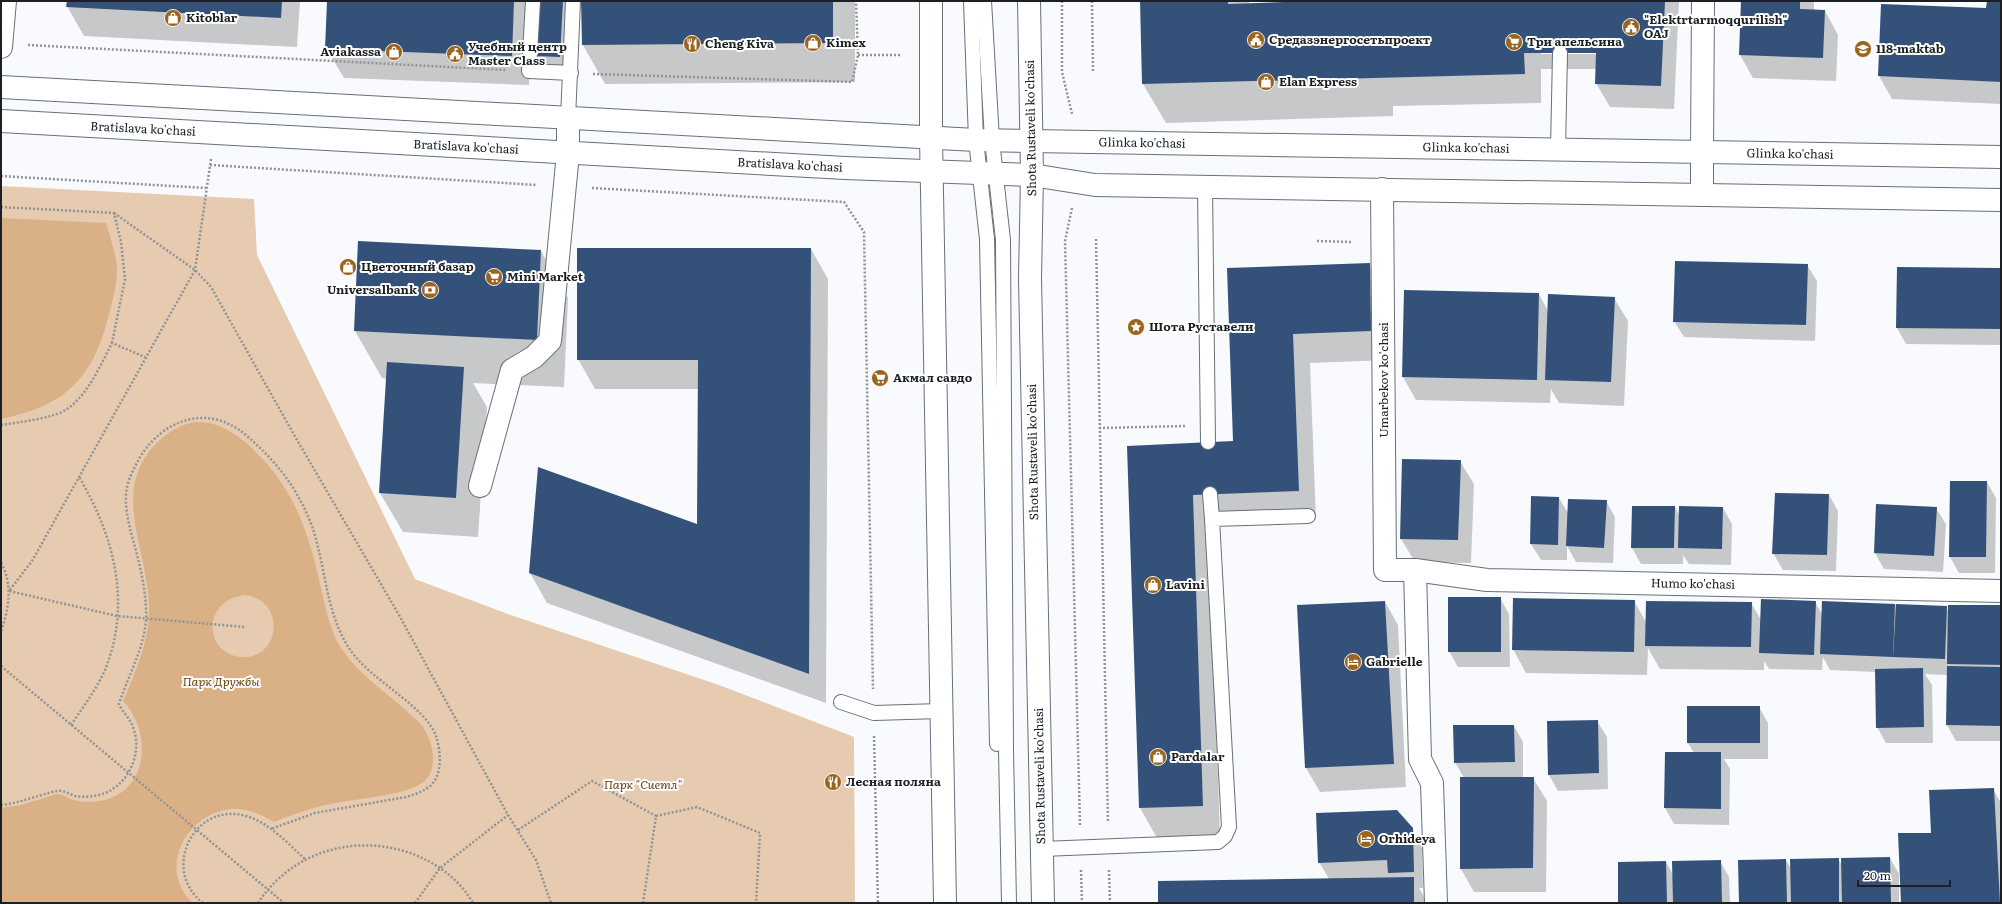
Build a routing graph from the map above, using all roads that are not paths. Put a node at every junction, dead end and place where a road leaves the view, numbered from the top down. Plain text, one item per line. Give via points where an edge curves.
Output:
1 (5, 1) edge
2 (533, 1) edge
3 (572, 1) edge
4 (931, 1) edge
5 (971, 1) edge
6 (984, 1) edge
7 (1029, 1) edge
8 (1703, 1) edge
9 (1, 44) edge
10 (1, 47) edge
11 (1560, 53) dead end
12 (571, 73) junction
13 (1, 87) edge
14 (568, 119) junction
15 (1, 121) edge
16 (930, 137) junction
17 (984, 140) junction
18 (1031, 140) junction
19 (1558, 150) junction
20 (1702, 152) junction
21 (568, 153) junction
22 (2001, 157) edge
23 (931, 170) junction
24 (987, 173) junction
25 (1032, 175) junction
26 (1205, 187) junction
27 (1382, 190) junction
28 (1702, 195) junction
29 (2001, 200) edge
30 (1208, 442) dead end
31 (480, 486) dead end
32 (1210, 494) dead end
33 (1308, 516) dead end
34 (1212, 519) junction
35 (1385, 570) joint
36 (1415, 570) junction
37 (2001, 591) edge
38 (841, 702) dead end
39 (942, 712) junction
40 (1042, 849) junction
41 (945, 903) edge
42 (1000, 903) edge
43 (1009, 903) edge
44 (1043, 903) edge
45 (1436, 903) edge

1 - 9 main road
2 - 12 lane via 529,71
3 - 12 lane
4 - 16 main road
5 - 17 lane
6 - 17 lane
7 - 18 main road, Shota Rustaveli ko'chasi
8 - 20 main road
9 - 10 main road
11 - 19 lane
12 - 14 lane
13 - 14 main road
14 - 16 main road
14 - 21 main road
15 - 21 main road, Bratislava ko'chasi
16 - 17 main road, Glinka ko'chasi
16 - 23 main road
17 - 18 main road, Glinka ko'chasi
17 - 24 lane
18 - 19 main road, Glinka ko'chasi
18 - 25 main road, Shota Rustaveli ko'chasi
19 - 20 main road, Glinka ko'chasi
20 - 22 main road, Glinka ko'chasi
20 - 28 main road
21 - 23 main road, Bratislava ko'chasi via 845,168
21 - 31 main road via 550,341 534,357 512,370
23 - 24 main road
23 - 39 main road
24 - 25 main road
24 - 42 lane
24 - 43 lane via 1003,240
25 - 26 main road via 1095,184
25 - 40 main road, Shota Rustaveli ko'chasi via 1030,279
26 - 27 main road
26 - 30 lane
27 - 28 main road
27 - 35 main road, Umarbekov ko'chasi
28 - 29 main road
32 - 34 lane
33 - 34 lane
34 - 40 lane via 1229,827 1225,836 1218,842
35 - 36 main road, Humo ko'chasi
36 - 37 main road, Humo ko'chasi via 1487,580
36 - 45 main road via 1420,759 1432,783
38 - 39 lane via 874,714
39 - 41 main road
40 - 44 main road, Shota Rustaveli ko'chasi

